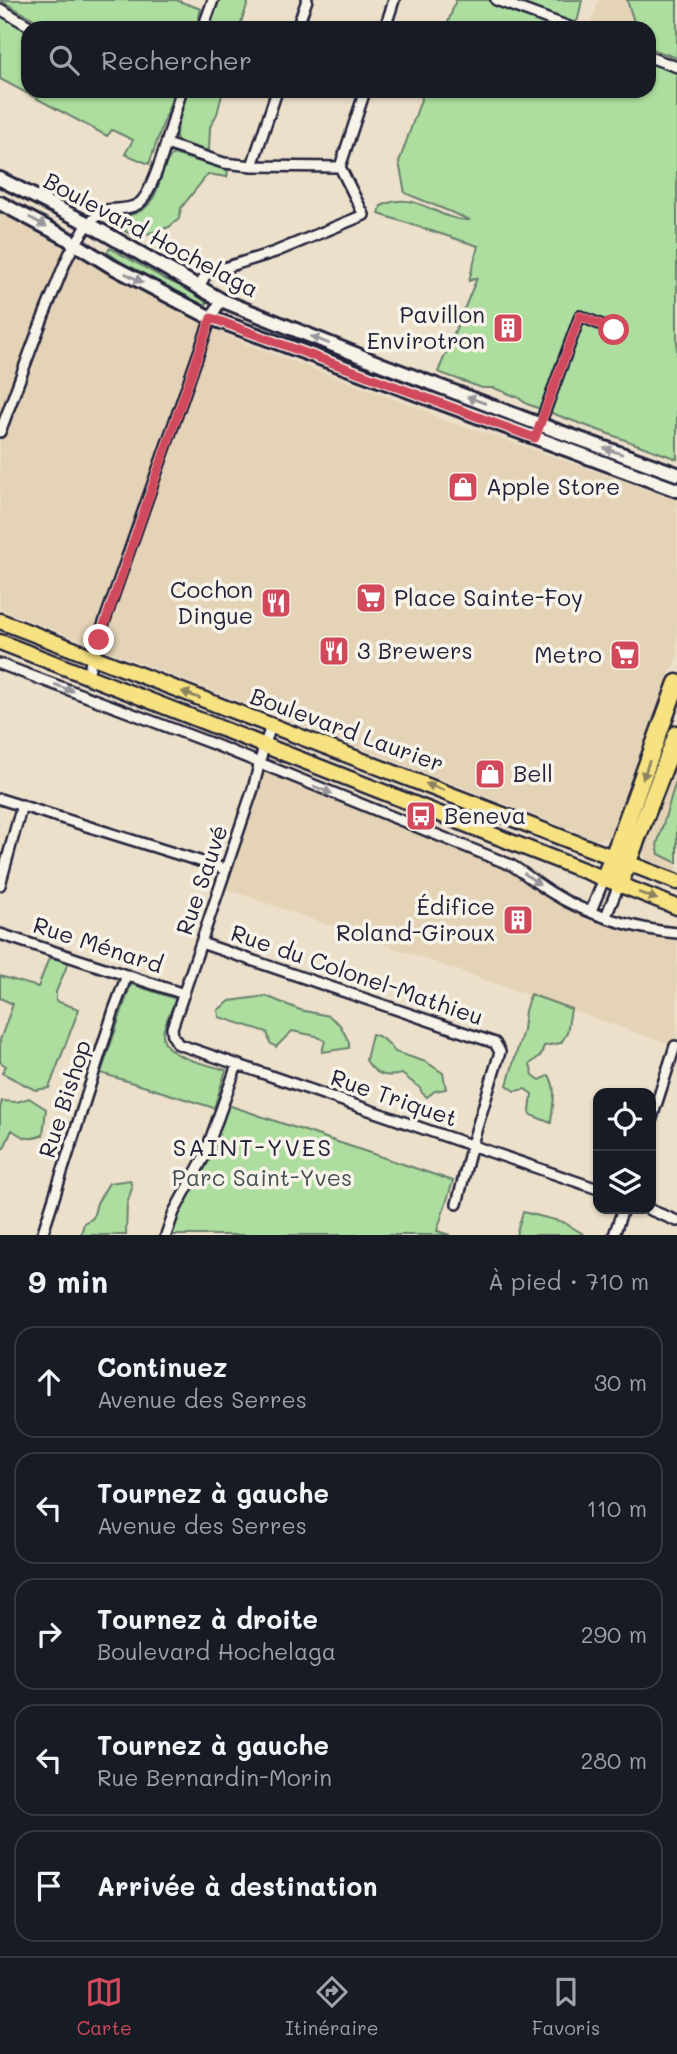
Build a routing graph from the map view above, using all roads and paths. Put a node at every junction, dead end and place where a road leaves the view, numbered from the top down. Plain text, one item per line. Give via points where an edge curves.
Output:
1 (213, 0) edge
2 (307, 0) edge
3 (394, 0) edge
4 (496, 0) edge
5 (0, 9) edge
6 (21, 21) edge
7 (206, 21) edge
8 (300, 21) edge
9 (387, 21) edge
10 (553, 21) edge
11 (656, 60) edge
12 (677, 67) edge
13 (179, 98) edge
14 (274, 98) edge
15 (363, 98) edge
16 (166, 144) junction
17 (252, 166) junction
18 (340, 167) junction
19 (0, 179) edge
20 (0, 203) edge
21 (89, 224) junction
22 (75, 243) junction
23 (199, 288) junction
24 (221, 300) junction
25 (211, 318) junction
26 (614, 330) dead end
27 (539, 424) junction
28 (0, 432) edge
29 (535, 438) junction
30 (677, 474) edge
31 (677, 490) edge
32 (0, 621) edge
33 (0, 642) edge
34 (92, 657) junction
35 (0, 664) edge
36 (88, 676) junction
37 (677, 683) edge
38 (271, 727) junction
39 (677, 734) edge
40 (264, 746) junction
41 (260, 764) junction
42 (0, 799) edge
43 (22, 806) junction
44 (612, 857) junction
45 (628, 863) junction
46 (225, 869) junction
47 (611, 882) junction
48 (677, 882) edge
49 (0, 885) edge
50 (677, 907) edge
51 (591, 911) junction
52 (606, 916) junction
53 (677, 933) edge
54 (0, 934) edge
55 (201, 943) junction
56 (128, 975) junction
57 (184, 994) junction
58 (178, 1044) joint
59 (676, 1046) edge
60 (237, 1065) junction
61 (656, 1106) edge
62 (472, 1144) junction
63 (593, 1187) edge
64 (457, 1204) dead end
65 (656, 1212) edge
66 (621, 1214) edge
67 (677, 1221) edge
68 (42, 1235) edge
69 (166, 1235) edge
70 (614, 1235) edge

1 - 7 street
2 - 8 street
3 - 9 street
4 - 10 street
5 - 6 street
11 - 12 street
13 - 16 street
14 - 17 street
15 - 18 street
16 - 17 street via 224,163
16 - 21 street via 147,195 139,204 108,210
17 - 18 street
18 - 23 street via 364,215 275,252 211,272
19 - 21 main road, Boulevard Hochelaga
20 -> 22 main road, Boulevard Hochelaga
21 - 22 street
21 - 23 main road, Boulevard Hochelaga
22 -> 25 main road, Boulevard Hochelaga
22 - 28 street
23 - 24 main road, Boulevard Hochelaga
24 - 25 street
27 -> 24 main road, Boulevard Hochelaga
25 - 29 main road, Boulevard Hochelaga
25 - 34 street
26 - 27 street via 580,316
27 - 29 street
30 -> 27 main road, Boulevard Hochelaga
29 - 31 main road, Boulevard Hochelaga
32 - 34 main road, Boulevard Laurier
33 - 36 main road, Boulevard Laurier
34 - 36 street
38 -> 34 main road, Boulevard Laurier
35 -> 41 street
36 - 40 main road, Boulevard Laurier
37 -> 44 highway
38 - 40 street, Rue Sauvé
44 -> 38 main road, Boulevard Laurier
39 - 45 highway
40 - 41 street, Rue Sauvé
40 - 47 main road, Boulevard Laurier
41 - 46 street, Rue Sauvé
41 -> 51 street via 511,865 553,894
42 - 43 street
43 - 46 street
43 - 49 street
44 - 45 main road, Boulevard Laurier
44 - 47 highway
45 - 47 highway
45 - 48 main road, Boulevard Laurier
46 - 55 street, Rue Sauvé
47 -> 50 main road, Boulevard Laurier
47 - 51 street
47 - 52 street
51 - 52 street
52 - 53 street via 645,930
54 - 56 street, Rue Ménard
55 - 57 street, Rue Sauvé
55 - 62 street, Rue du Colonel-Mathieu via 495,1043 500,1052
56 - 57 street, Rue Ménard
56 - 68 street, Rue Bishop
57 - 58 street, Rue Sauvé via 172,1028
58 - 60 street, Rue Triquet
59 - 61 street
60 - 62 street, Rue Triquet
60 - 69 street via 204,1157
62 - 63 street, Rue Triquet
62 - 64 street
65 - 67 street
66 - 70 street

